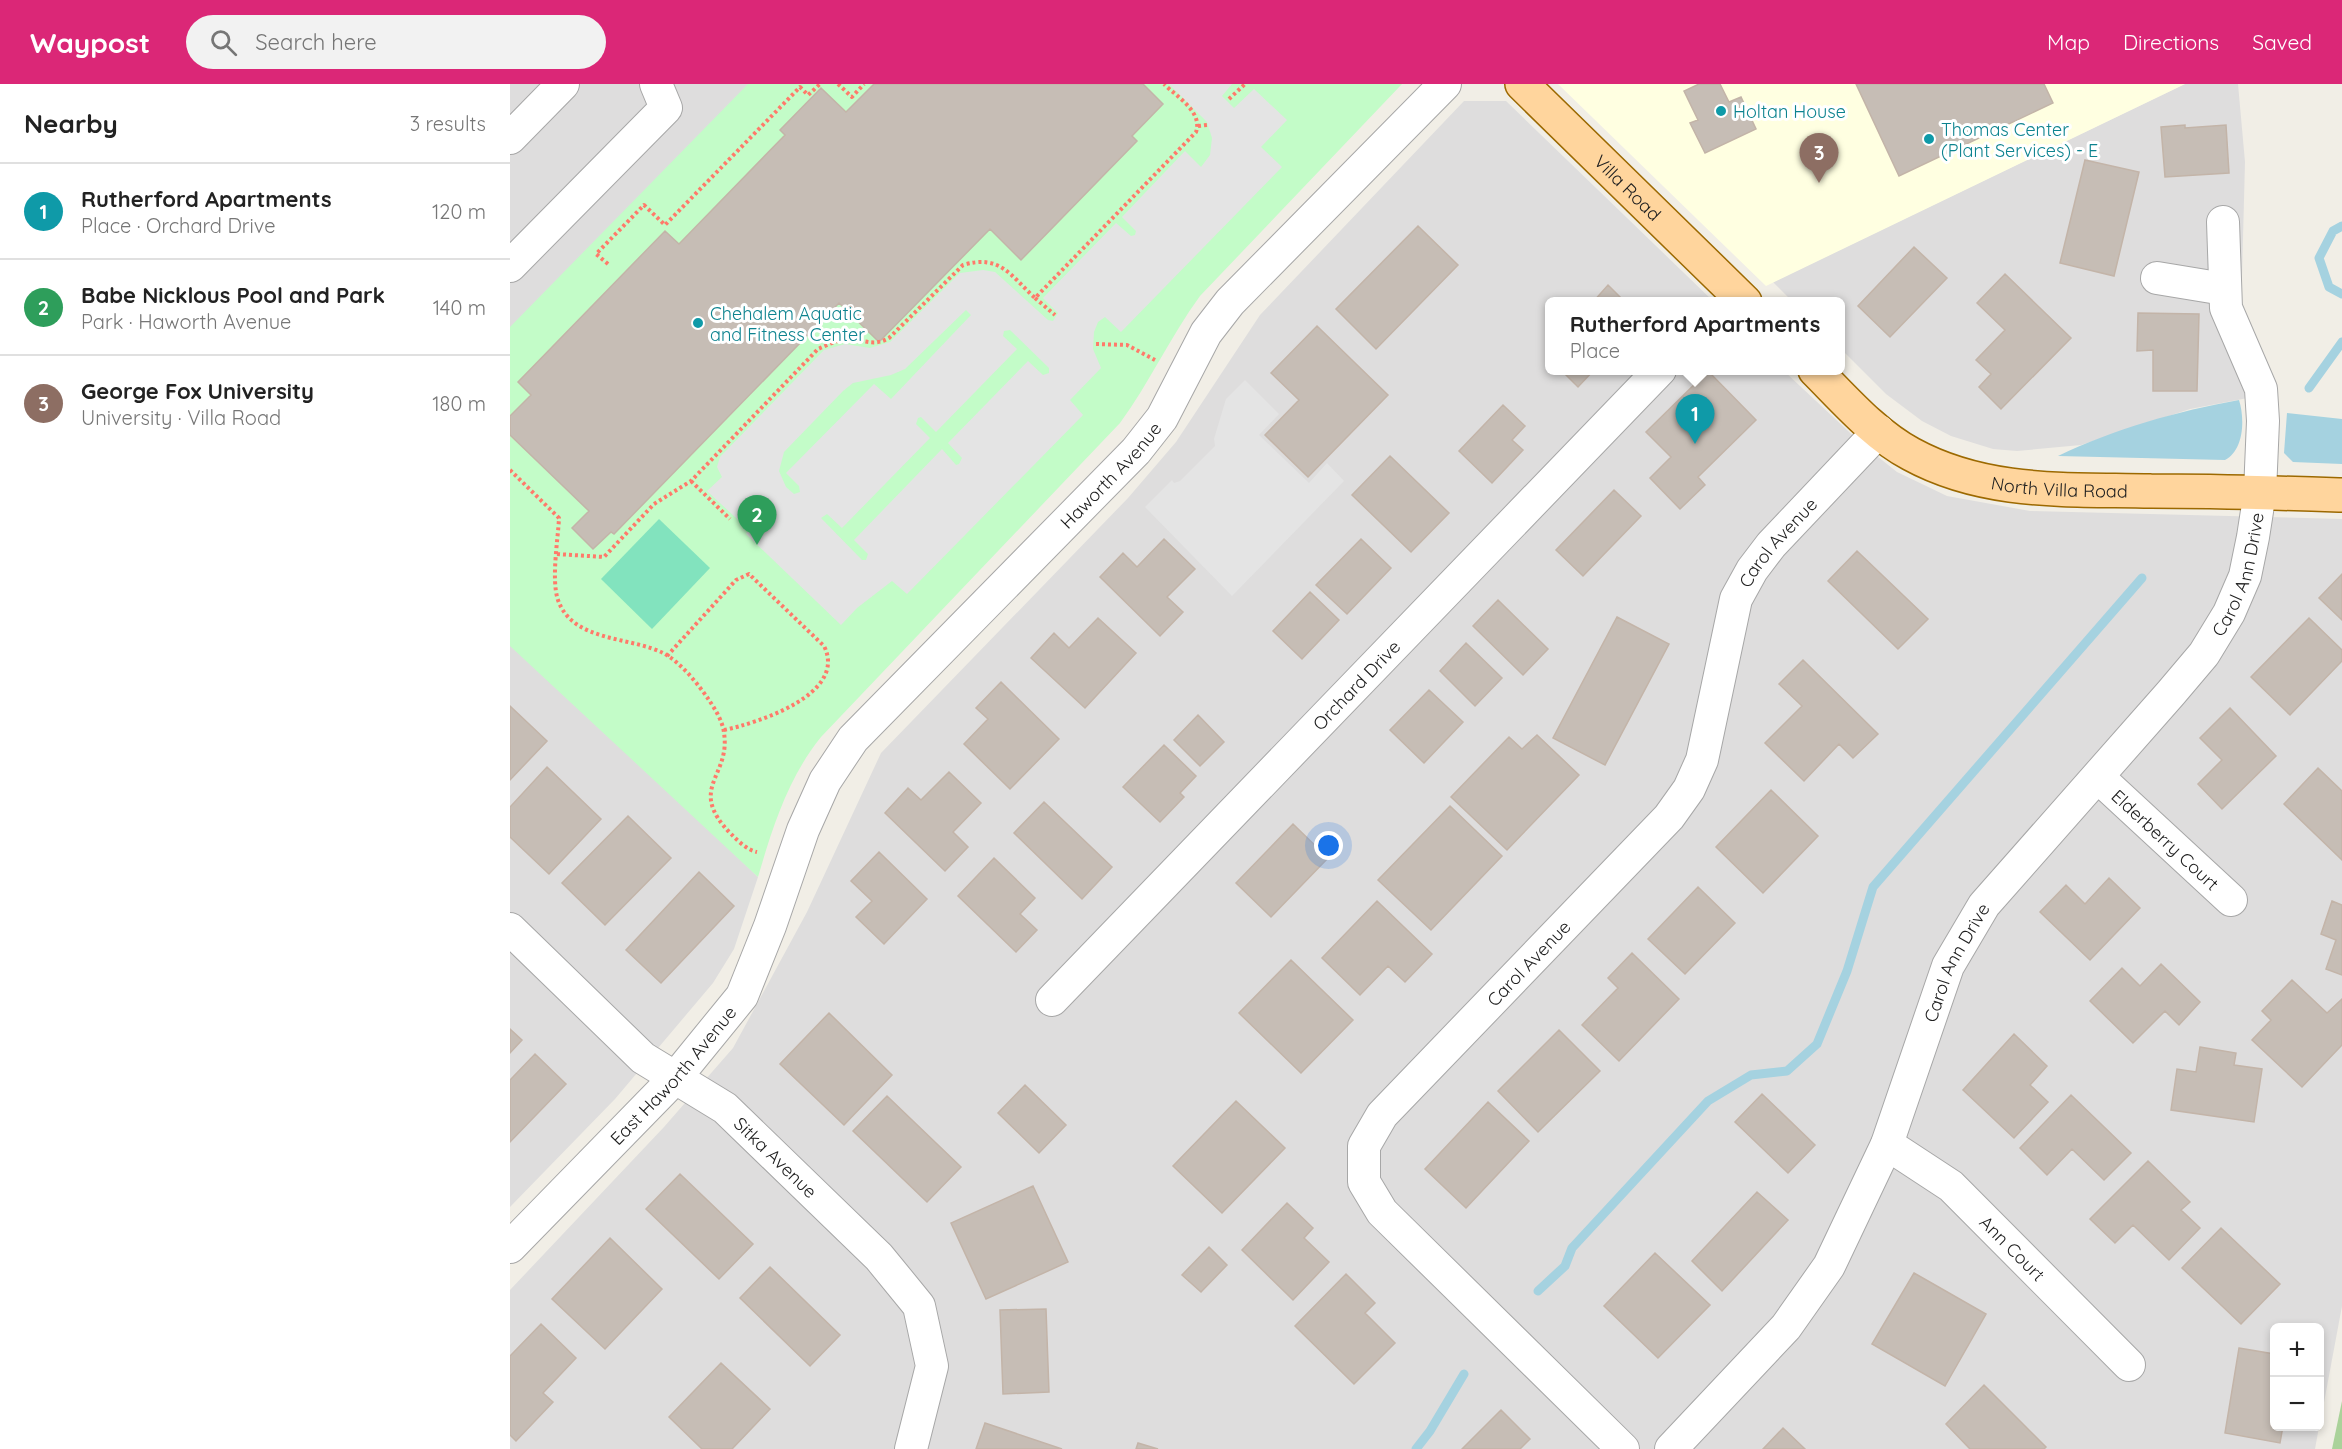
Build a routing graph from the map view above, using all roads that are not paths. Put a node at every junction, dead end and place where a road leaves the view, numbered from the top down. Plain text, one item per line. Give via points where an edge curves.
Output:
1 (563, 84) edge
2 (656, 84) edge
3 (1445, 84) edge
4 (1522, 84) edge
5 (510, 138) edge
6 (2223, 222) dead end
7 (510, 266) edge
8 (2157, 278) dead end
9 (2224, 289) junction
10 (1735, 297) edge
11 (1655, 375) edge
12 (1820, 375) edge
13 (1879, 431) junction
14 (2260, 492) junction
15 (2342, 495) edge
16 (2098, 777) junction
17 (788, 874) joint
18 (2231, 900) dead end
19 (510, 929) edge
20 (1052, 1000) dead end
21 (676, 1077) junction
22 (1887, 1144) junction
23 (510, 1247) edge
24 (2129, 1365) dead end
25 (910, 1449) edge
26 (1623, 1449) edge
27 (1671, 1449) edge

1 - 5 street
2 - 7 street via 666,108
3 - 17 street, Haworth Avenue via 1230,302 1206,333 1162,418 1136,451 853,739 825,781
4 - 10 main road, Villa Road
6 - 9 street, Carol Ann Drive
8 - 9 street
9 - 14 street, Carol Ann Drive via 2226,309 2260,389
11 - 20 street, Orchard Drive
12 - 13 main road, North Villa Road
13 - 14 main road, North Villa Road via 1935,466 1961,477 2003,486
13 - 26 street, Carol Avenue via 1771,545 1746,580 1736,599 1701,760 1689,789 1669,817 1382,1115 1364,1146 1364,1182 1382,1212
14 - 15 main road, North Villa Road
14 - 16 street, Carol Ann Drive via 2245,576 2229,613 2204,654
16 - 18 street, Elderberry Court
16 - 22 street, Carol Ann Drive via 1984,905 1954,956
17 - 21 street, East Haworth Avenue via 742,996
19 - 21 street, Sitka Avenue via 643,1058
21 - 23 street, East Haworth Avenue
21 - 25 street, Sitka Avenue via 725,1108 879,1257 919,1306 932,1366
22 - 24 street, Ann Court via 1951,1186
22 - 27 street, Carol Ann Drive via 1829,1266 1786,1326

